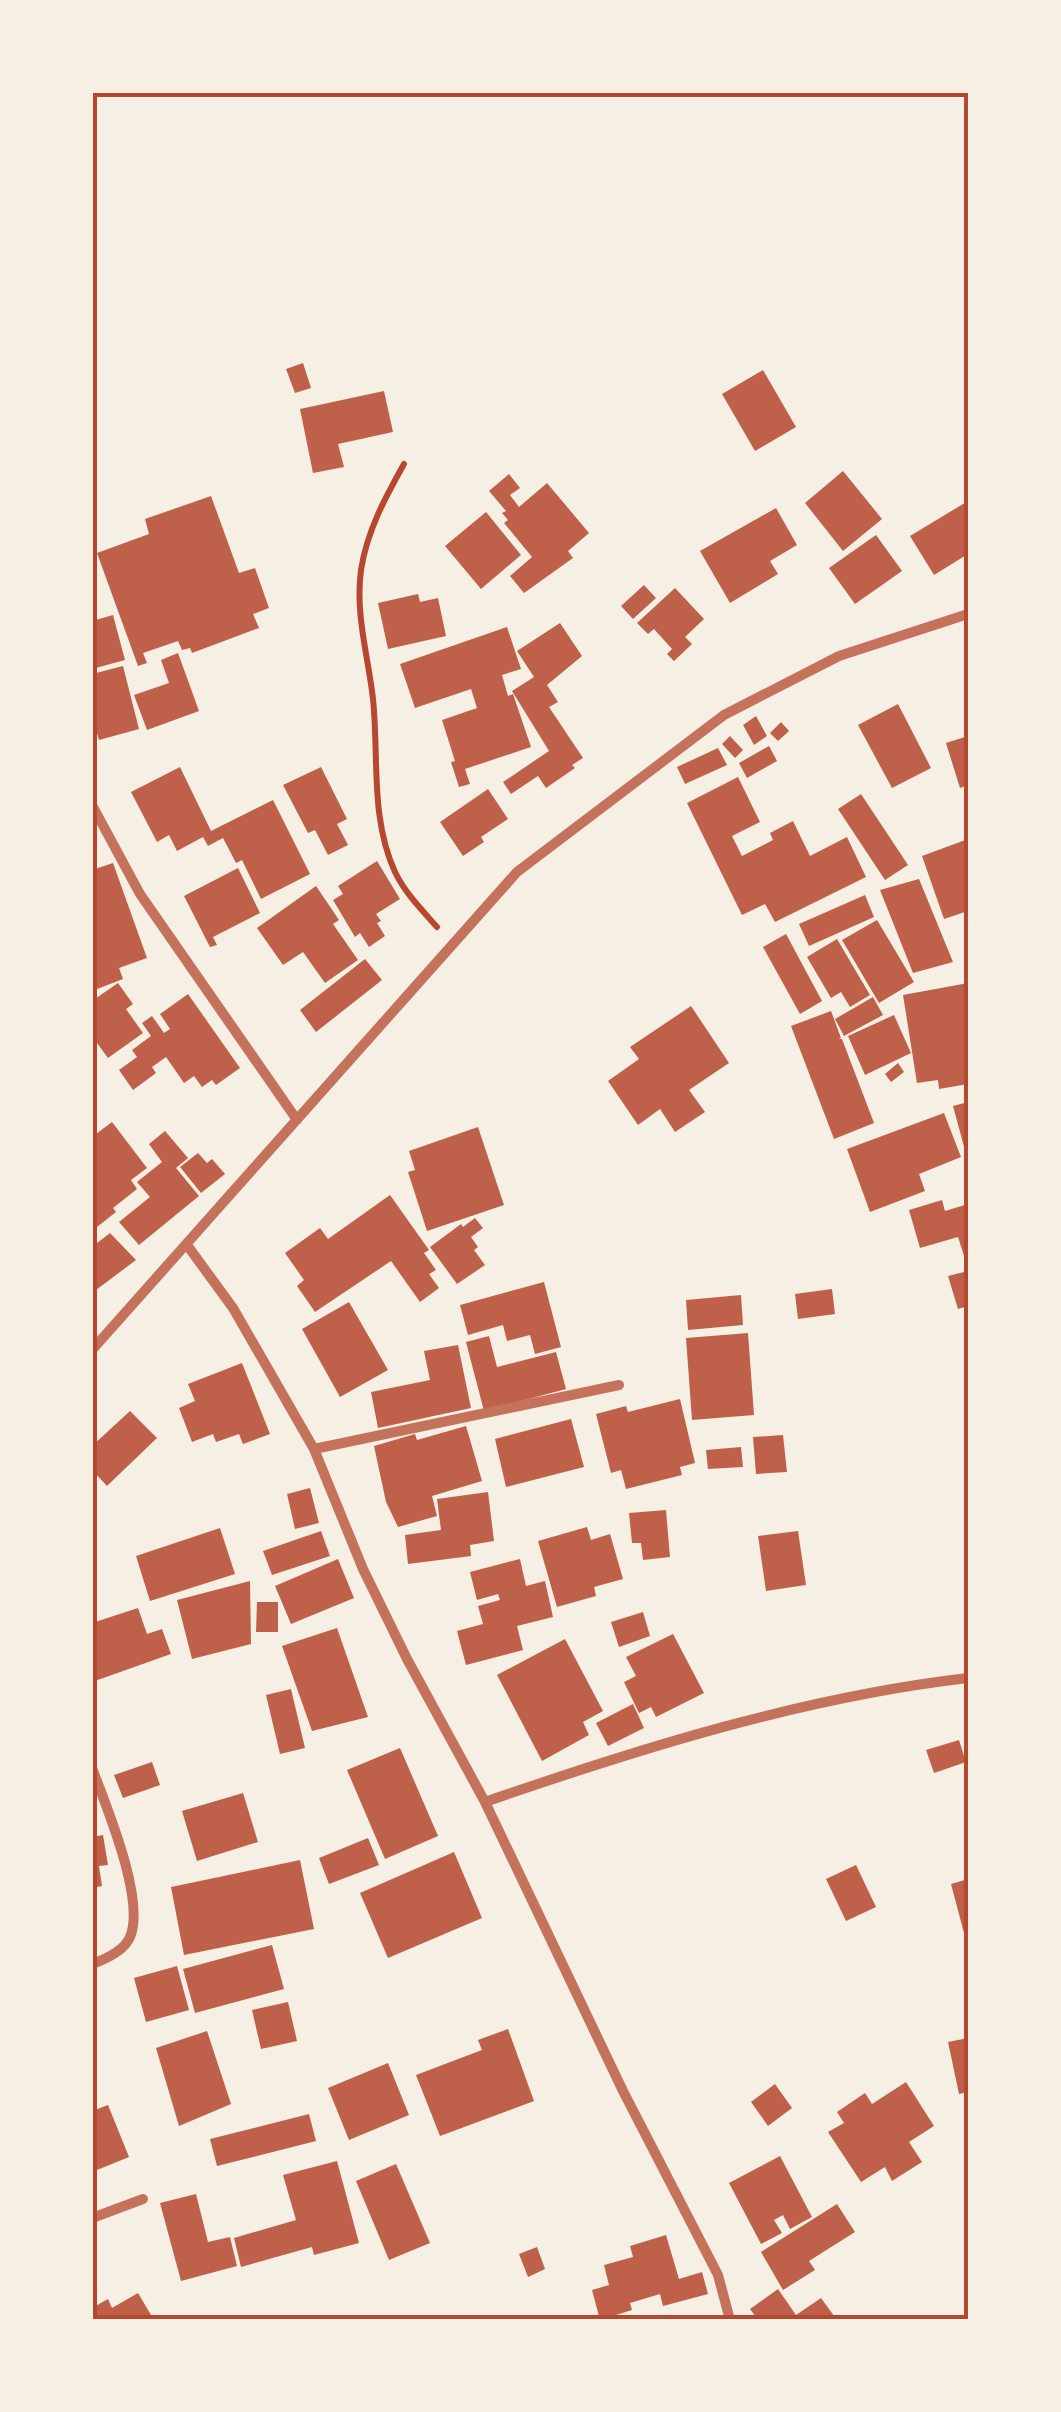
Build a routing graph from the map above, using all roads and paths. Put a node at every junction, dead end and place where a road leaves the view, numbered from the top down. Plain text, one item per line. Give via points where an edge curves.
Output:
1 (404, 464) dead end
2 (968, 614) edge
3 (92, 805) edge
4 (451, 943) junction
5 (297, 1120) junction
6 (188, 1244) junction
7 (92, 1350) edge
8 (619, 1385) dead end
9 (314, 1449) junction
10 (968, 1678) edge
11 (92, 1768) edge
12 (485, 1802) junction
13 (92, 1964) edge
14 (143, 2198) dead end
15 (92, 2218) edge
16 (730, 2320) edge

1 - 4 path via 377,511 358,601 382,831 408,894
2 - 4 street via 838,656 724,715 517,872
3 - 5 street via 140,894
4 - 5 street
5 - 6 street
6 - 7 street
6 - 9 street
8 - 9 street
9 - 12 street via 363,1570
10 - 12 street via 717,1729
11 - 13 street via 127,1866 133,1918 130,1938
12 - 16 street via 718,2275
14 - 15 street

